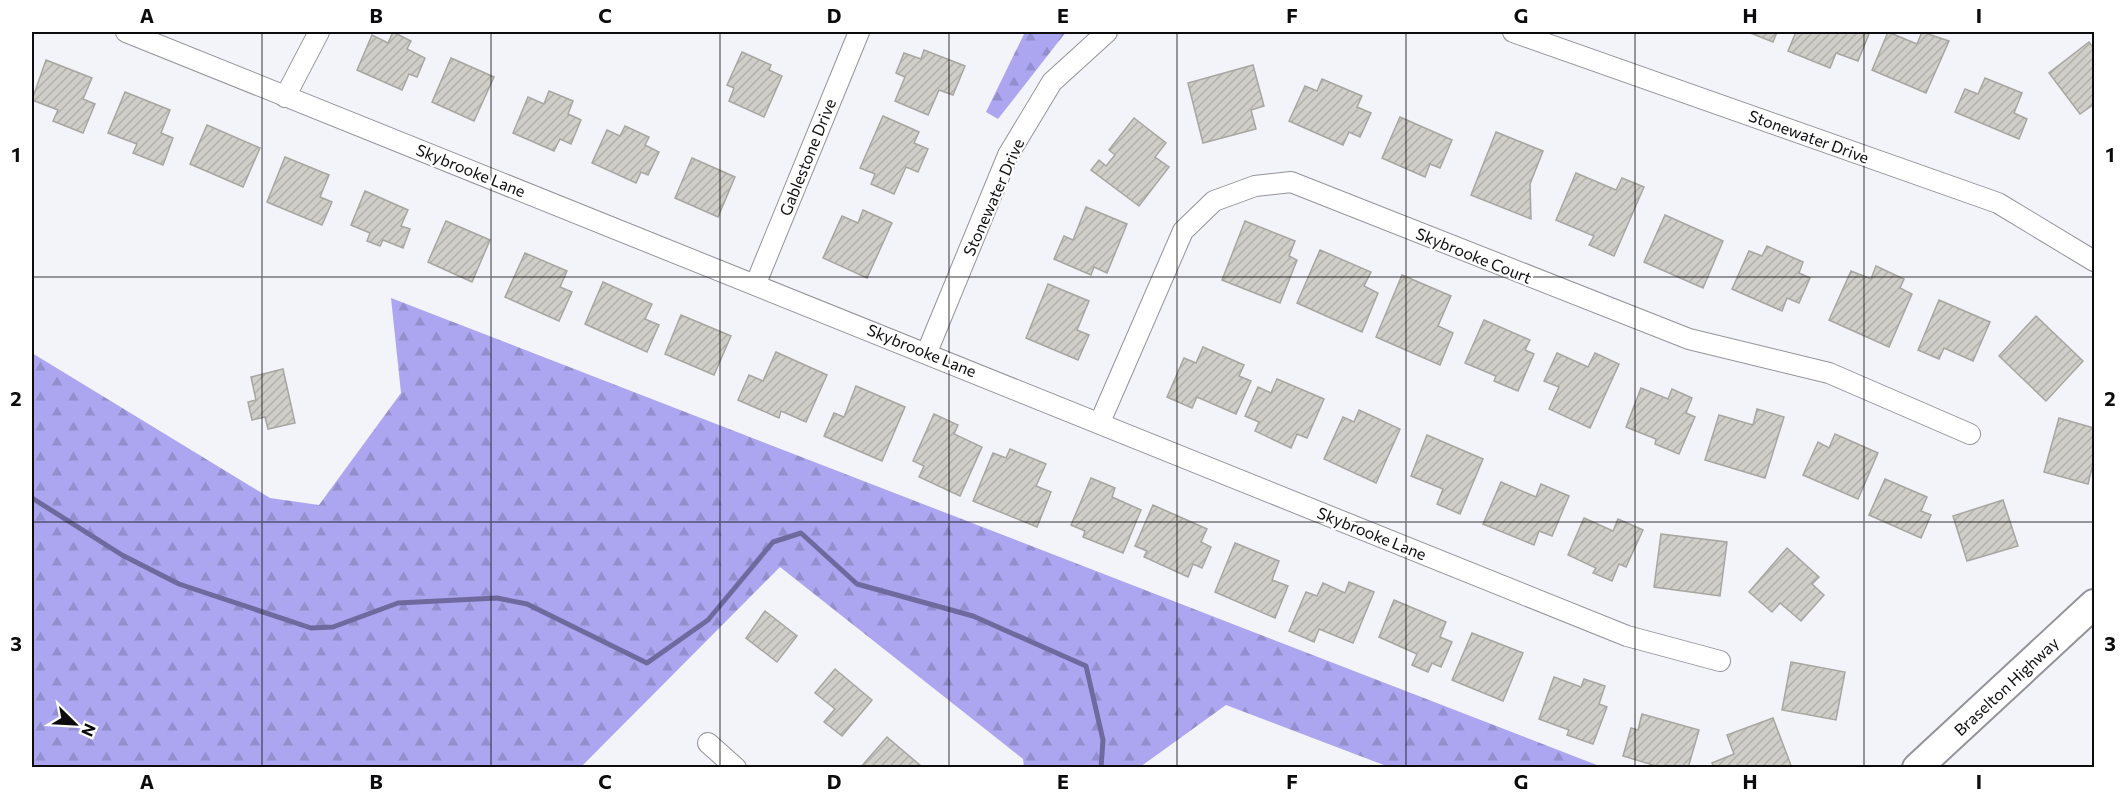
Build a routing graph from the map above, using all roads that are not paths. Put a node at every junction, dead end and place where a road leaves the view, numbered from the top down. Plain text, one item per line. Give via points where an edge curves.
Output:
1 (126, 32) edge
2 (319, 32) edge
3 (859, 32) edge
4 (1107, 32) edge
5 (1513, 32) edge
6 (285, 97) junction
7 (2094, 261) edge
8 (756, 283) junction
9 (927, 352) junction
10 (1100, 422) junction
11 (1970, 434) dead end
12 (2094, 604) edge
13 (1720, 661) dead end
14 (708, 744) dead end
15 (736, 768) edge
16 (1917, 768) edge

1 - 6 street, Skybrooke Lane
2 - 6 street
3 - 8 street, Gablestone Drive
4 - 9 street, Stonewater Drive via 1052,82 1008,155
5 - 7 street, Stonewater Drive via 1998,203
6 - 8 street, Skybrooke Lane
8 - 9 street, Skybrooke Lane
9 - 10 street, Skybrooke Lane
10 - 11 street, Skybrooke Court via 1183,231 1214,201 1255,186 1291,182 1689,339 1829,373
10 - 13 street, Skybrooke Lane via 1627,636
12 - 16 main road, Braselton Highway
14 - 15 street

